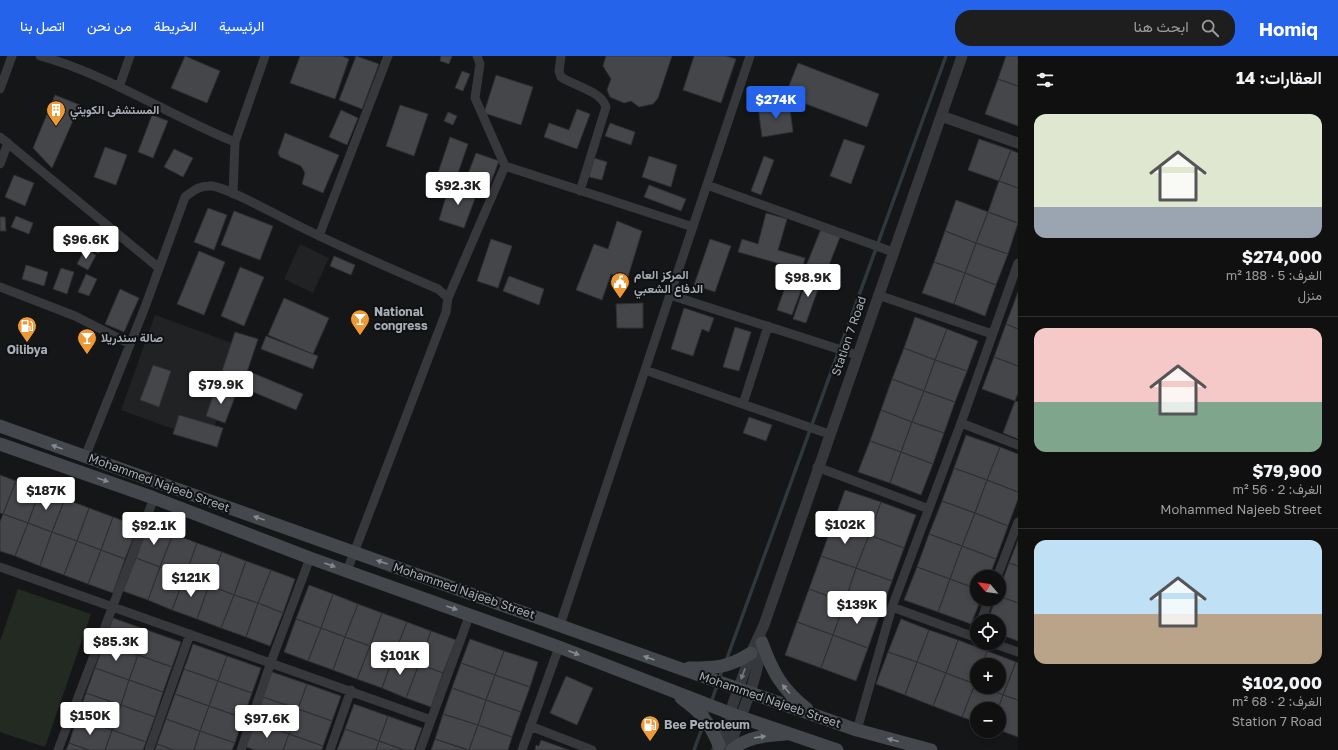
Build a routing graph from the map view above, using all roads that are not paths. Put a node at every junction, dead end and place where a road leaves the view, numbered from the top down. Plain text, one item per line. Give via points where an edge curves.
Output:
1 (12, 56) edge
2 (40, 56) edge
3 (130, 56) edge
4 (265, 56) edge
5 (388, 56) edge
6 (477, 56) edge
7 (561, 56) edge
8 (750, 56) edge
9 (962, 56) edge
10 (119, 87) junction
11 (0, 89) edge
12 (941, 116) junction
13 (0, 136) edge
14 (235, 142) junction
15 (8, 143) junction
16 (1018, 143) edge
17 (0, 164) edge
18 (505, 166) junction
19 (707, 185) junction
20 (580, 191) junction
21 (233, 194) junction
22 (692, 227) junction
23 (319, 236) junction
24 (893, 252) junction
25 (1018, 263) edge
26 (159, 268) junction
27 (0, 287) edge
28 (670, 295) junction
29 (878, 295) junction
30 (448, 298) junction
31 (768, 326) junction
32 (992, 334) junction
33 (130, 344) junction
34 (856, 355) junction
35 (645, 370) junction
36 (743, 404) junction
37 (961, 424) junction
38 (0, 426) edge
39 (829, 434) junction
40 (0, 444) edge
41 (1018, 445) edge
42 (85, 457) junction
43 (817, 467) junction
44 (154, 498) junction
45 (929, 509) junction
46 (1018, 522) edge
47 (355, 552) junction
48 (310, 558) junction
49 (0, 566) edge
50 (1000, 570) edge
51 (348, 571) junction
52 (112, 606) junction
53 (892, 607) junction
54 (470, 614) junction
55 (560, 625) junction
56 (764, 625) junction
57 (970, 633) edge
58 (190, 634) junction
59 (762, 643) junction
60 (559, 647) junction
61 (1006, 648) edge
62 (1018, 652) edge
63 (751, 653) junction
64 (271, 662) junction
65 (676, 667) junction
66 (666, 688) junction
67 (351, 690) junction
68 (743, 691) junction
69 (735, 715) junction
70 (815, 715) junction
71 (431, 720) junction
72 (530, 726) junction
73 (857, 730) junction
74 (792, 734) junction
75 (721, 748) edge
76 (58, 750) edge
77 (149, 750) edge
78 (241, 750) edge
79 (330, 750) edge
80 (420, 750) edge
81 (522, 750) edge
82 (592, 750) edge
83 (732, 750) edge
84 (837, 750) edge
85 (931, 750) edge

1 - 11 street
2 - 10 street
3 - 10 street
4 - 14 street
5 - 23 street
6 - 18 street via 480,64 475,98
7 - 20 street via 561,77 604,100 606,107
8 - 19 street
9 - 12 street, Station 7 Road
10 - 14 street via 200,128
12 - 16 street
12 - 24 street, Station 7 Road
13 - 15 street
14 - 21 street
15 - 17 street
15 - 26 street
18 - 20 street
18 - 30 street
19 - 22 street
19 - 24 street
20 - 22 street
21 - 23 street
21 - 26 street via 214,186 204,186 195,188 185,197
22 - 28 street
23 - 30 street via 438,289
24 - 29 street, Station 7 Road
25 - 32 street
26 - 33 street
27 - 33 street via 75,316
28 - 31 street
28 - 35 street
29 - 32 street
29 - 34 street, Station 7 Road
30 - 47 street via 446,312
31 - 34 street
31 - 36 street
32 - 37 street
33 - 42 street
34 - 39 street, Station 7 Road
35 - 36 street
35 - 55 street
36 - 39 street
37 - 41 street
37 - 45 street
42 -> 38 main road, Mohammed Najeeb Street
39 - 43 street, Station 7 Road
40 -> 44 main road, Mohammed Najeeb Street
47 -> 42 main road, Mohammed Najeeb Street
43 - 45 street
43 - 56 street, Station 7 Road
44 - 48 main road, Mohammed Najeeb Street
44 - 52 street
45 - 53 street
46 - 50 street
47 - 51 street
55 -> 47 main road, Mohammed Najeeb Street
48 -> 51 main road, Mohammed Najeeb Street
48 - 64 street
49 - 52 street
51 -> 54 main road, Mohammed Najeeb Street
52 - 58 street
52 - 76 street
53 - 57 street
53 - 73 street
54 - 60 main road, Mohammed Najeeb Street
54 - 71 street
65 -> 55 main road, Mohammed Najeeb Street
56 - 59 street, Station 7 Road
56 - 63 street, Station 7 Road
58 - 64 street
58 - 77 street
59 - 68 street, Station 7 Road
70 -> 59 main road via 793,697 775,676
60 -> 66 main road, Mohammed Najeeb Street
60 - 72 street
61 - 62 street
63 - 65 main road via 723,667
63 -> 68 street, Station 7 Road
64 - 67 street
64 - 78 street
65 - 68 main road, Mohammed Najeeb Street
66 - 69 main road, Mohammed Najeeb Street
66 - 75 main road via 700,712 707,720
67 - 71 street
67 - 79 street
68 - 69 street, Station 7 Road
68 - 70 main road, Mohammed Najeeb Street
69 - 74 main road, Mohammed Najeeb Street
69 - 75 street, Station 7 Road
70 - 73 main road, Mohammed Najeeb Street
71 - 80 street
72 - 81 street
72 - 82 street
85 -> 73 main road, Mohammed Najeeb Street
83 -> 74 main road via 745,740 756,737
74 - 84 main road, Mohammed Najeeb Street

